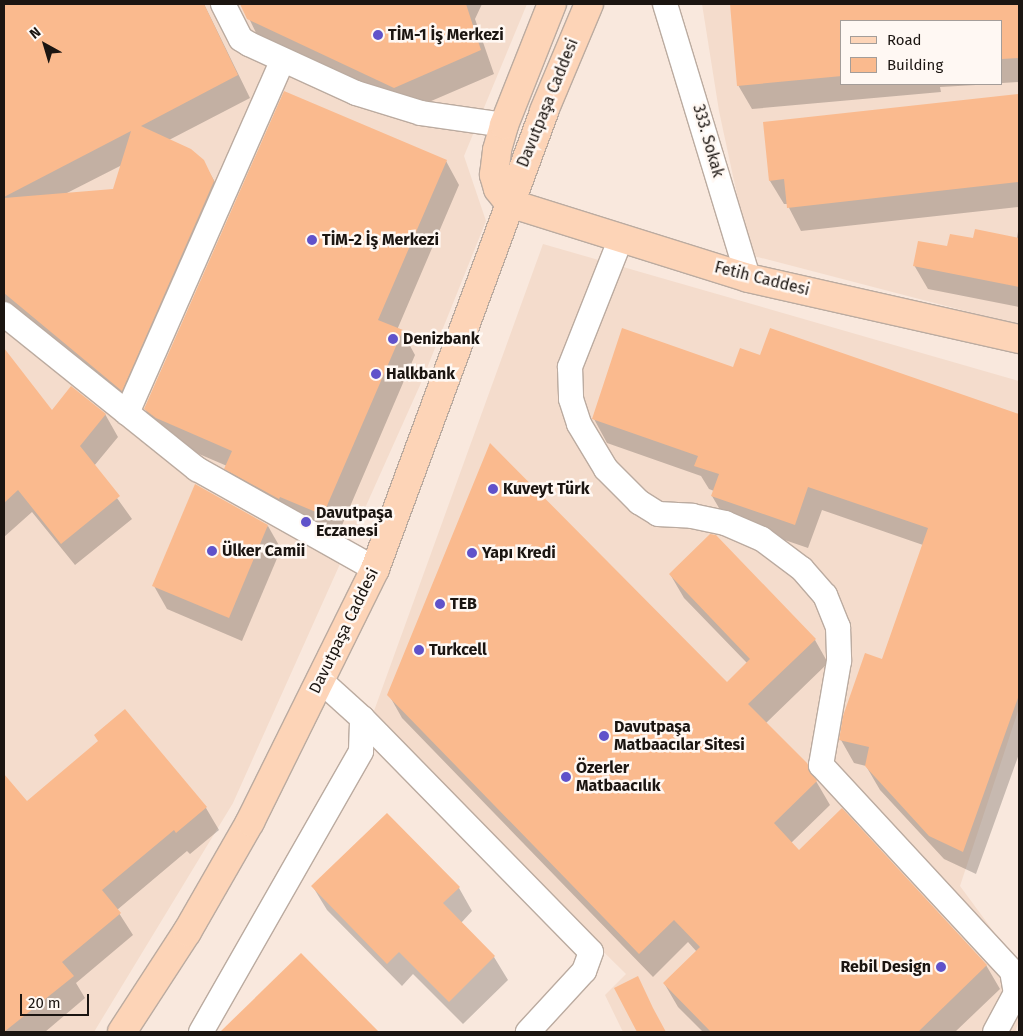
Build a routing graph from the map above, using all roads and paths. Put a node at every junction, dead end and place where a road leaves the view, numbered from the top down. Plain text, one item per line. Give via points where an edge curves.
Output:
1 (223, 4) edge
2 (552, 4) edge
3 (576, 4) edge
4 (589, 4) edge
5 (665, 4) edge
6 (577, 32) junction
7 (282, 60) junction
8 (504, 125) junction
9 (509, 203) junction
10 (621, 238) junction
11 (748, 278) junction
12 (4, 314) edge
13 (1019, 339) edge
14 (127, 413) junction
15 (375, 569) junction
16 (321, 681) junction
17 (362, 718) junction
18 (122, 1032) edge
19 (201, 1032) edge
20 (528, 1032) edge
21 (995, 1032) edge

1 - 7 street via 241,39
2 - 8 main road, Davutpaşa Caddesi
3 - 6 main road
4 - 6 main road, Davutpaşa Caddesi
5 - 11 street, 333. Sokak
6 - 9 main road, Davutpaşa Caddesi
7 - 8 street via 390,105 421,113
7 - 14 street
8 - 9 main road, Davutpaşa Caddesi via 494,175 498,188
9 - 10 main road, Fetih Caddesi
9 - 15 main road, Davutpaşa Caddesi
10 - 11 main road, Fetih Caddesi
10 - 21 street via 570,367 571,399 579,424 606,469 639,502 658,514 692,516 725,523 762,539 802,569 825,595 838,627 840,661 821,765 1012,972 1016,993
11 - 13 main road, Fetih Caddesi
12 - 14 street
14 - 15 street via 197,470
15 - 16 main road, Davutpaşa Caddesi
16 - 17 street
16 - 18 main road, Davutpaşa Caddesi via 245,830 187,932
17 - 19 street via 361,751
17 - 20 street via 591,952 584,971

